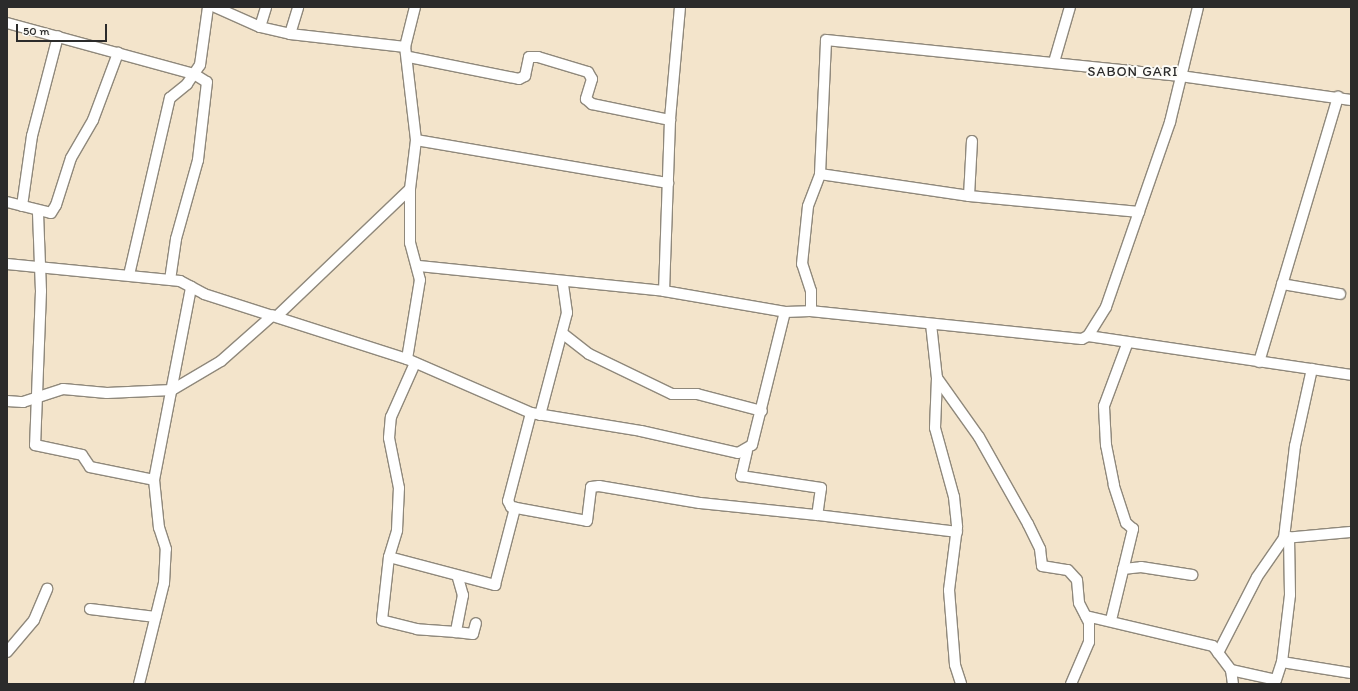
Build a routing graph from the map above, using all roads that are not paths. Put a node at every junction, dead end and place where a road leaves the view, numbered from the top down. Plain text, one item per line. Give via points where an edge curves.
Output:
1 (208, 7) edge
2 (214, 7) edge
3 (266, 7) edge
4 (298, 7) edge
5 (415, 7) edge
6 (680, 7) edge
7 (1070, 7) edge
8 (1198, 7) edge
9 (7, 23) edge
10 (260, 27) junction
11 (290, 34) junction
12 (58, 36) junction
13 (407, 52) junction
14 (118, 53) junction
15 (1054, 62) junction
16 (194, 74) junction
17 (1180, 76) junction
18 (1338, 97) junction
19 (1351, 100) edge
20 (670, 120) junction
21 (416, 140) junction
22 (972, 141) dead end
23 (820, 174) junction
24 (668, 183) junction
25 (410, 189) junction
26 (969, 196) junction
27 (7, 202) edge
28 (22, 206) junction
29 (1139, 212) junction
30 (38, 213) junction
31 (7, 264) edge
32 (38, 266) junction
33 (419, 266) junction
34 (129, 274) junction
35 (170, 280) junction
36 (563, 283) junction
37 (1282, 284) junction
38 (191, 287) junction
39 (664, 291) junction
40 (1340, 294) dead end
41 (811, 311) junction
42 (785, 312) junction
43 (275, 316) junction
44 (931, 324) junction
45 (562, 333) junction
46 (1088, 336) junction
47 (1128, 344) junction
48 (411, 361) junction
49 (1259, 362) junction
50 (1312, 369) junction
51 (1351, 375) edge
52 (937, 378) junction
53 (172, 390) junction
54 (36, 399) junction
55 (7, 401) edge
56 (762, 411) junction
57 (536, 414) junction
58 (747, 451) junction
59 (154, 480) junction
60 (515, 508) junction
61 (817, 515) junction
62 (957, 532) junction
63 (1351, 532) edge
64 (1287, 538) junction
65 (389, 557) junction
66 (1123, 569) junction
67 (1192, 575) dead end
68 (458, 578) junction
69 (47, 589) dead end
70 (90, 609) dead end
71 (1086, 616) junction
72 (156, 617) junction
73 (1111, 620) junction
74 (476, 623) dead end
75 (456, 632) junction
76 (7, 652) edge
77 (1218, 653) junction
78 (1282, 662) junction
79 (1231, 670) junction
80 (1351, 673) edge
81 (1276, 682) edge
82 (138, 684) edge
83 (961, 684) edge
84 (1071, 684) edge
85 (1233, 684) edge

1 - 16 street via 200,65
2 - 10 street
3 - 10 street
4 - 11 street
5 - 13 street
6 - 20 street
7 - 15 street
8 - 17 street
9 - 12 street
10 - 11 street
11 - 13 street
12 - 14 street
12 - 28 street via 32,136
13 - 20 street via 519,79 525,76 528,57 538,57 588,72 592,79 586,99 592,104
13 - 21 street
14 - 16 street
14 - 30 street via 93,120 71,158 56,205 50,213
15 - 17 street
15 - 23 street via 826,40
16 - 34 street via 170,98
16 - 35 street via 207,82 198,160 176,239
17 - 18 street
17 - 29 street via 1170,122
18 - 19 street
18 - 37 street
20 - 24 street
21 - 24 street
21 - 25 street
22 - 26 street
23 - 26 street
23 - 41 street via 808,206 803,246 803,272 811,291
24 - 39 street
25 - 33 street via 410,243 412,256
25 - 43 street
26 - 29 street
27 - 28 street
28 - 30 street
29 - 46 street via 1106,307
30 - 32 street
31 - 32 street
32 - 34 street
32 - 54 street via 41,291
33 - 36 street
33 - 48 street
34 - 35 street
35 - 38 street
36 - 39 street
36 - 45 street via 567,313
37 - 40 street
37 - 49 street
38 - 43 street
38 - 53 street
39 - 42 street
41 - 42 street
41 - 44 street
42 - 56 street
43 - 48 street
43 - 53 street via 221,361
44 - 46 street via 1028,335 1082,339
44 - 52 street
45 - 56 street via 589,354 672,394 697,394
45 - 57 street
46 - 47 street
47 - 49 street
47 - 66 street via 1104,406 1106,445 1114,485 1126,523 1133,529
48 - 57 street
48 - 65 street via 391,417 389,438 399,488 398,530
49 - 50 street
50 - 51 street
50 - 64 street via 1295,446
52 - 62 street via 935,428 954,497
52 - 71 street via 979,437 1028,524 1040,549 1042,566 1068,570 1077,580 1080,603
53 - 54 street via 107,393 64,389
53 - 59 street
54 - 55 street
54 - 59 street via 35,445 82,455 90,467
56 - 58 street via 752,446
57 - 58 street via 641,431 738,453
57 - 60 street via 508,501
58 - 61 street via 741,476 820,488
59 - 72 street via 159,528 166,549 164,583
60 - 61 street via 587,521 591,487 598,486 700,503
60 - 68 street via 495,585
61 - 62 street
62 - 83 street via 949,590 955,666
63 - 64 street
64 - 77 street via 1257,577
64 - 78 street via 1290,595
65 - 68 street
65 - 75 street via 382,620 417,629
66 - 67 street via 1141,567
66 - 73 street
68 - 75 street via 463,595
69 - 76 street via 34,620
70 - 72 street
71 - 73 street
71 - 84 street via 1089,642
72 - 82 street
73 - 77 street via 1205,643
74 - 75 street via 473,634
77 - 79 street
78 - 80 street
78 - 81 street
79 - 81 street
79 - 85 street

